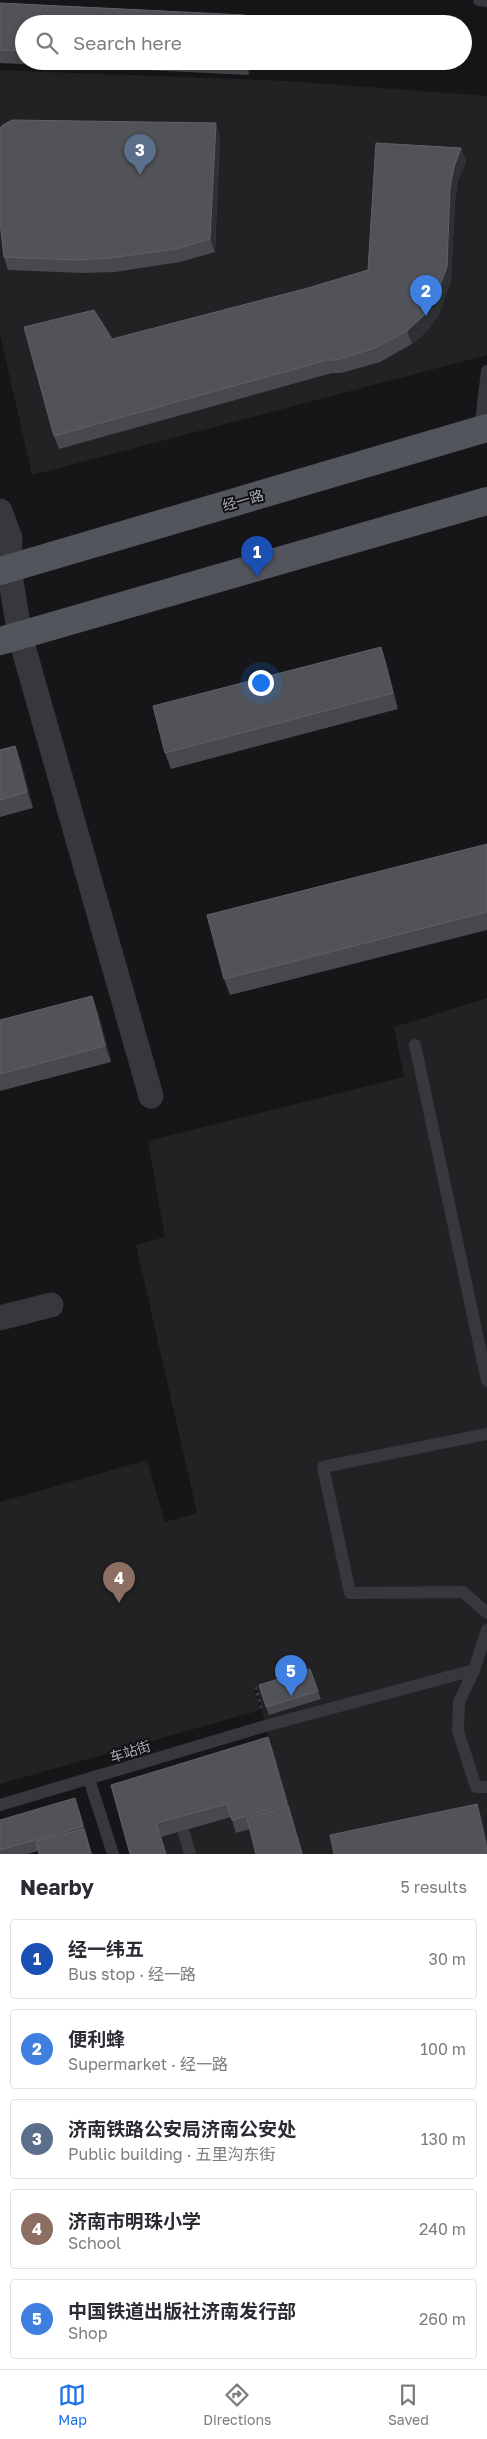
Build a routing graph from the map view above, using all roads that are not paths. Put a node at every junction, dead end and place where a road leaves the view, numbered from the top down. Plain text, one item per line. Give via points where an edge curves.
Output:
1 (479, 0) edge
2 (487, 1) edge
3 (487, 372) edge
4 (484, 429) edge
5 (487, 501) edge
6 (0, 511) edge
7 (5, 570) edge
8 (10, 639) edge
9 (415, 1046) dead end
10 (152, 1096) dead end
11 (51, 1305) dead end
12 (0, 1318) edge
13 (487, 1381) edge
14 (487, 1434) edge
15 (487, 1613) edge
16 (487, 1630) edge
17 (474, 1670) junction
18 (161, 1758) junction
19 (165, 1773) edge
20 (89, 1779) junction
21 (487, 1787) edge
22 (0, 1805) edge
23 (184, 1833) edge
24 (113, 1854) edge
25 (190, 1854) edge

1 - 2 lane
3 - 4 lane
4 - 7 main road, 经一路
5 - 8 main road
6 - 7 street via 10,538
7 - 8 street
8 - 10 street
9 - 13 lane
11 - 12 street
14 - 15 lane via 323,1467 350,1593 462,1592
16 - 17 lane
17 - 18 lane, 车站街 via 266,1725
17 - 21 lane via 459,1702 458,1731 476,1787
18 - 19 lane
18 - 20 lane, 车站街
20 - 22 lane, 车站街
20 - 24 lane
23 - 25 lane

